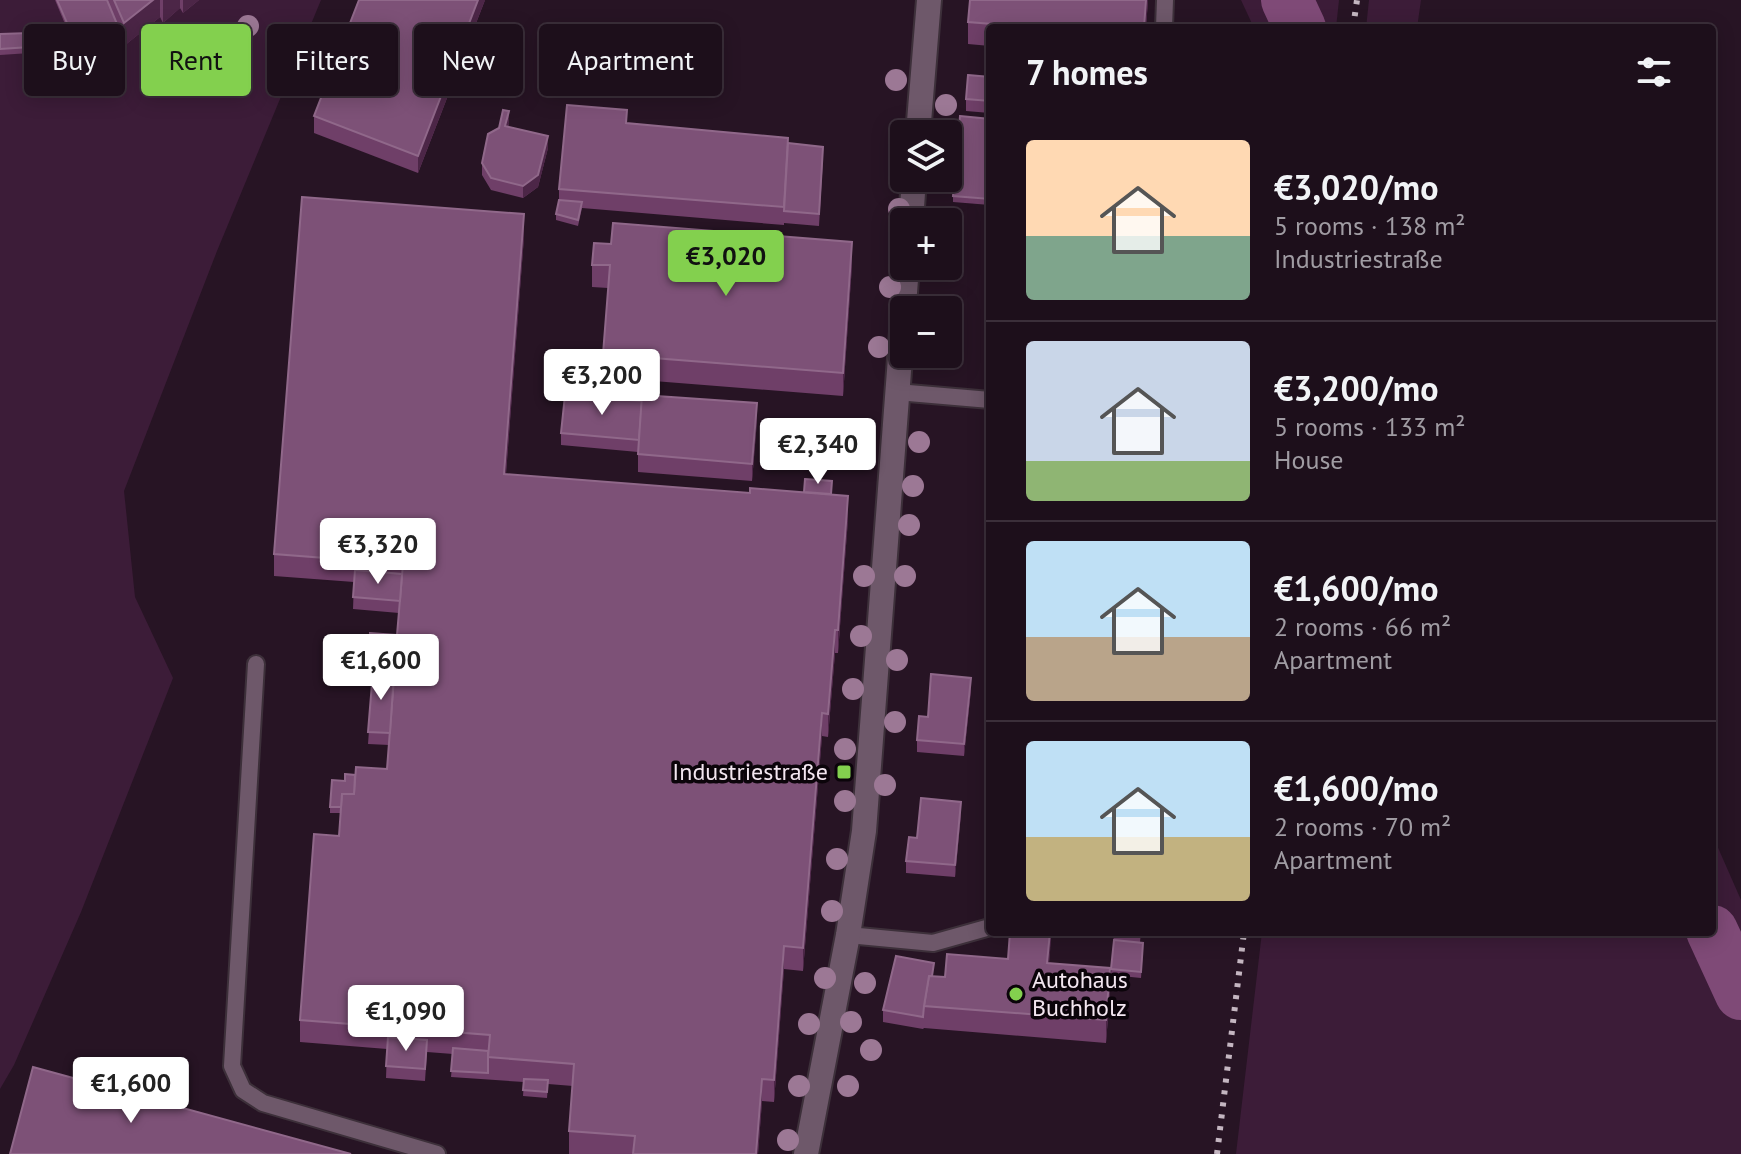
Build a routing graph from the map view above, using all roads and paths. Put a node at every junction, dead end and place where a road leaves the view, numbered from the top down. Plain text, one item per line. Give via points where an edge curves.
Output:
1 (929, 0) edge
2 (1165, 0) edge
3 (1164, 24) edge
4 (919, 120) edge
5 (906, 280) edge
6 (897, 392) junction
7 (986, 400) edge
8 (256, 664) dead end
9 (986, 928) edge
10 (848, 935) junction
11 (437, 1154) edge
12 (806, 1154) edge

1 - 4 street
2 - 3 lane
5 - 6 street
6 - 7 lane
6 - 10 street via 864,831
8 - 11 lane via 232,1066 243,1090 263,1103
9 - 10 lane via 933,943
10 - 12 street

